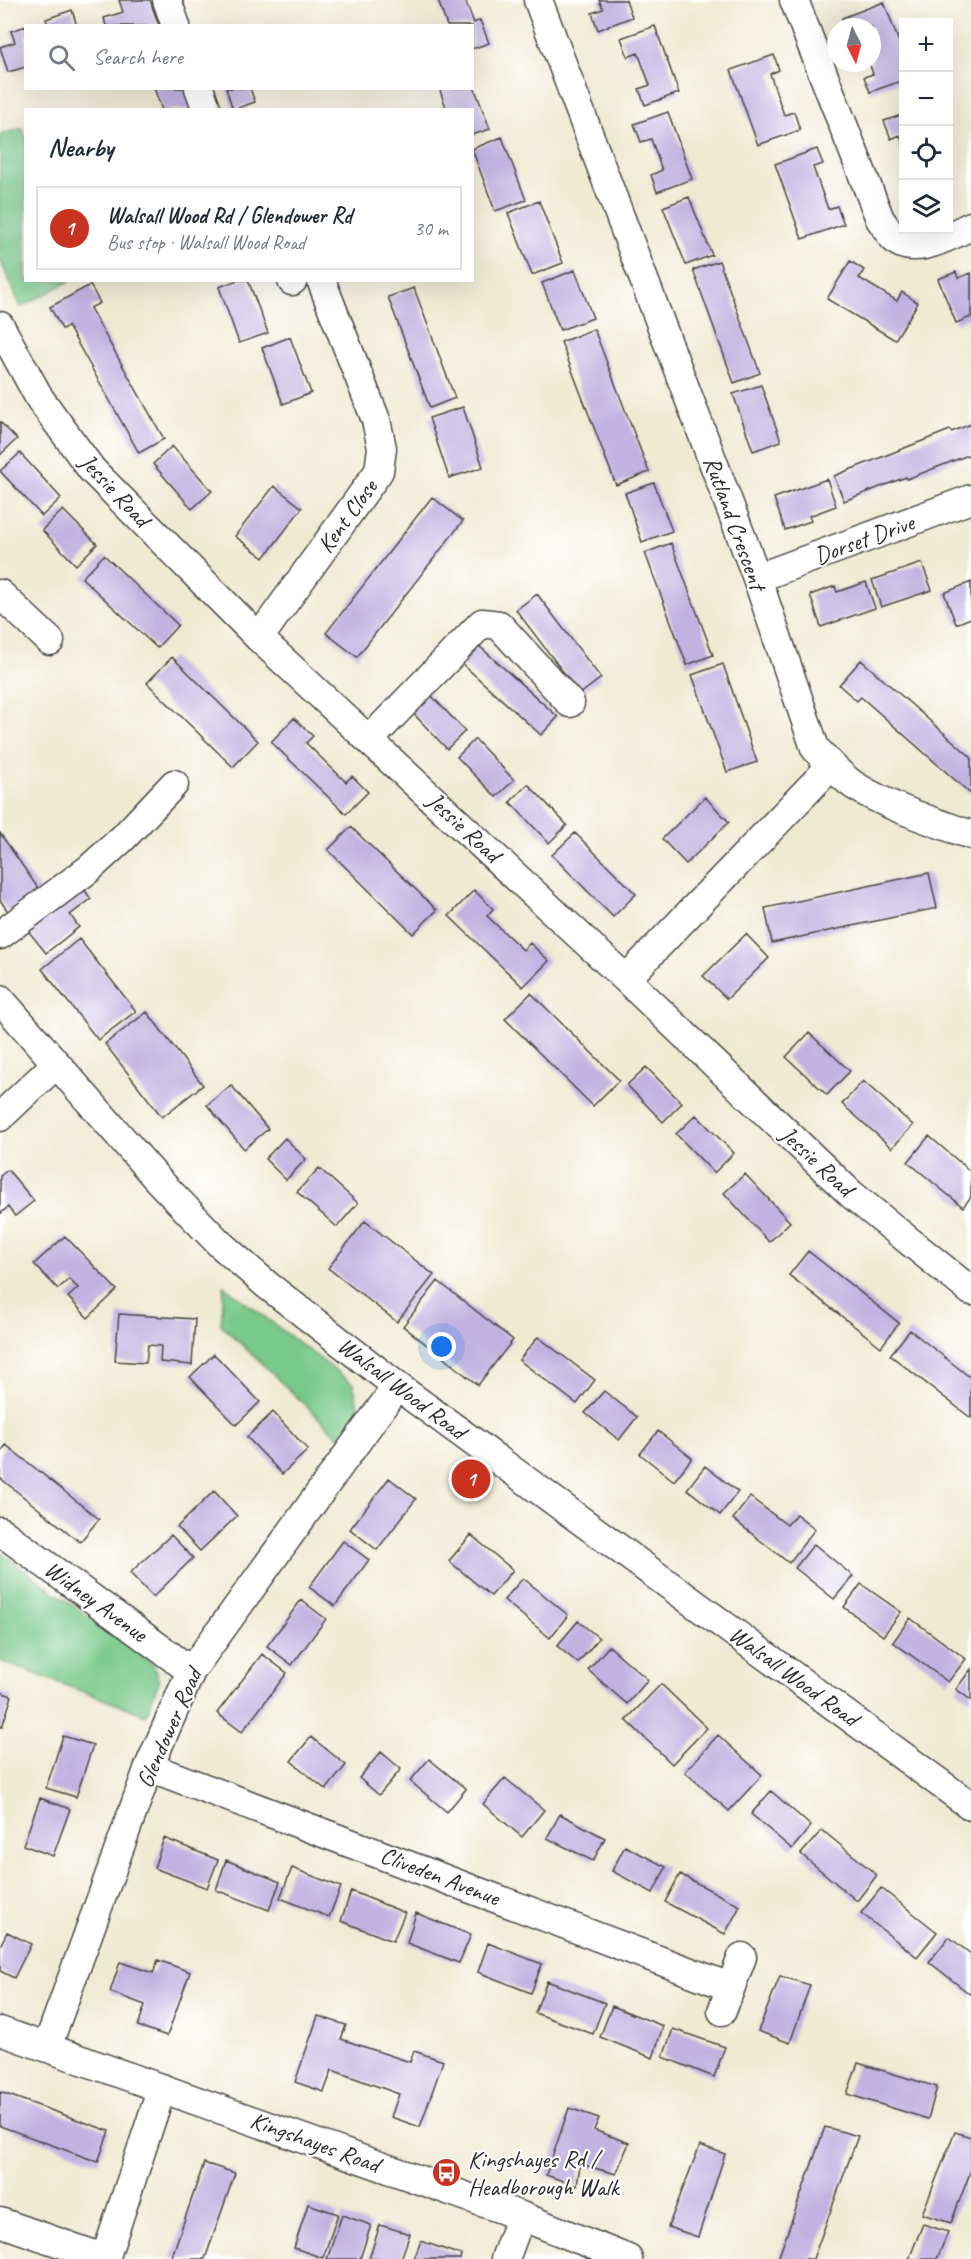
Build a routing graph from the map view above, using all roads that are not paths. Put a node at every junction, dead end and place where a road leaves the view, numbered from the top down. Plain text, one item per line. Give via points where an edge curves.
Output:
1 (167, 0) edge
2 (538, 0) edge
3 (794, 0) edge
4 (175, 24) edge
5 (200, 90) edge
6 (206, 108) edge
7 (971, 226) edge
8 (322, 282) edge
9 (0, 326) edge
10 (971, 499) edge
11 (757, 578) junction
12 (0, 594) edge
13 (259, 638) junction
14 (50, 641) dead end
15 (570, 703) dead end
16 (370, 739) junction
17 (831, 766) junction
18 (174, 784) dead end
19 (971, 835) edge
20 (0, 936) edge
21 (626, 979) junction
22 (0, 999) edge
23 (56, 1065) junction
24 (0, 1117) edge
25 (971, 1291) edge
26 (397, 1386) junction
27 (0, 1531) edge
28 (191, 1671) junction
29 (149, 1767) junction
30 (971, 1806) edge
31 (742, 1957) dead end
32 (0, 2031) edge
33 (47, 2047) junction
34 (162, 2088) junction
35 (521, 2216) junction
36 (0, 2222) edge
37 (105, 2259) edge
38 (505, 2259) edge
39 (628, 2259) edge

1 - 4 street
2 - 11 street, Rutland Crescent
3 - 7 street via 880,219 892,238 913,247 933,243
5 - 6 street
8 - 13 street, Kent Close via 376,420 382,448 380,471
9 - 13 street, Jessie Road via 40,399 92,470
10 - 11 street, Dorset Drive
11 - 17 street, Rutland Crescent via 815,748
12 - 14 street
13 - 16 street, Jessie Road
15 - 16 street via 499,625 482,623
16 - 21 street, Jessie Road
17 - 19 street, Rutland Crescent via 854,785 892,806
17 - 21 street
18 - 20 street via 89,869
21 - 25 street, Jessie Road via 851,1194
22 - 23 street, Walsall Wood Road
23 - 24 street
23 - 26 street, Walsall Wood Road via 219,1243
26 - 28 street, Glendower Road
26 - 30 street, Walsall Wood Road
27 - 28 street, Widney Avenue
28 - 29 street, Glendower Road
29 - 31 street, Cliveden Avenue via 726,1999
29 - 33 street, Glendower Road
32 - 33 street, Kingshayes Road
33 - 34 street, Kingshayes Road
34 - 35 street, Kingshayes Road
34 - 37 street
35 - 38 street
35 - 39 street, Kingshayes Road
36 - 37 street

